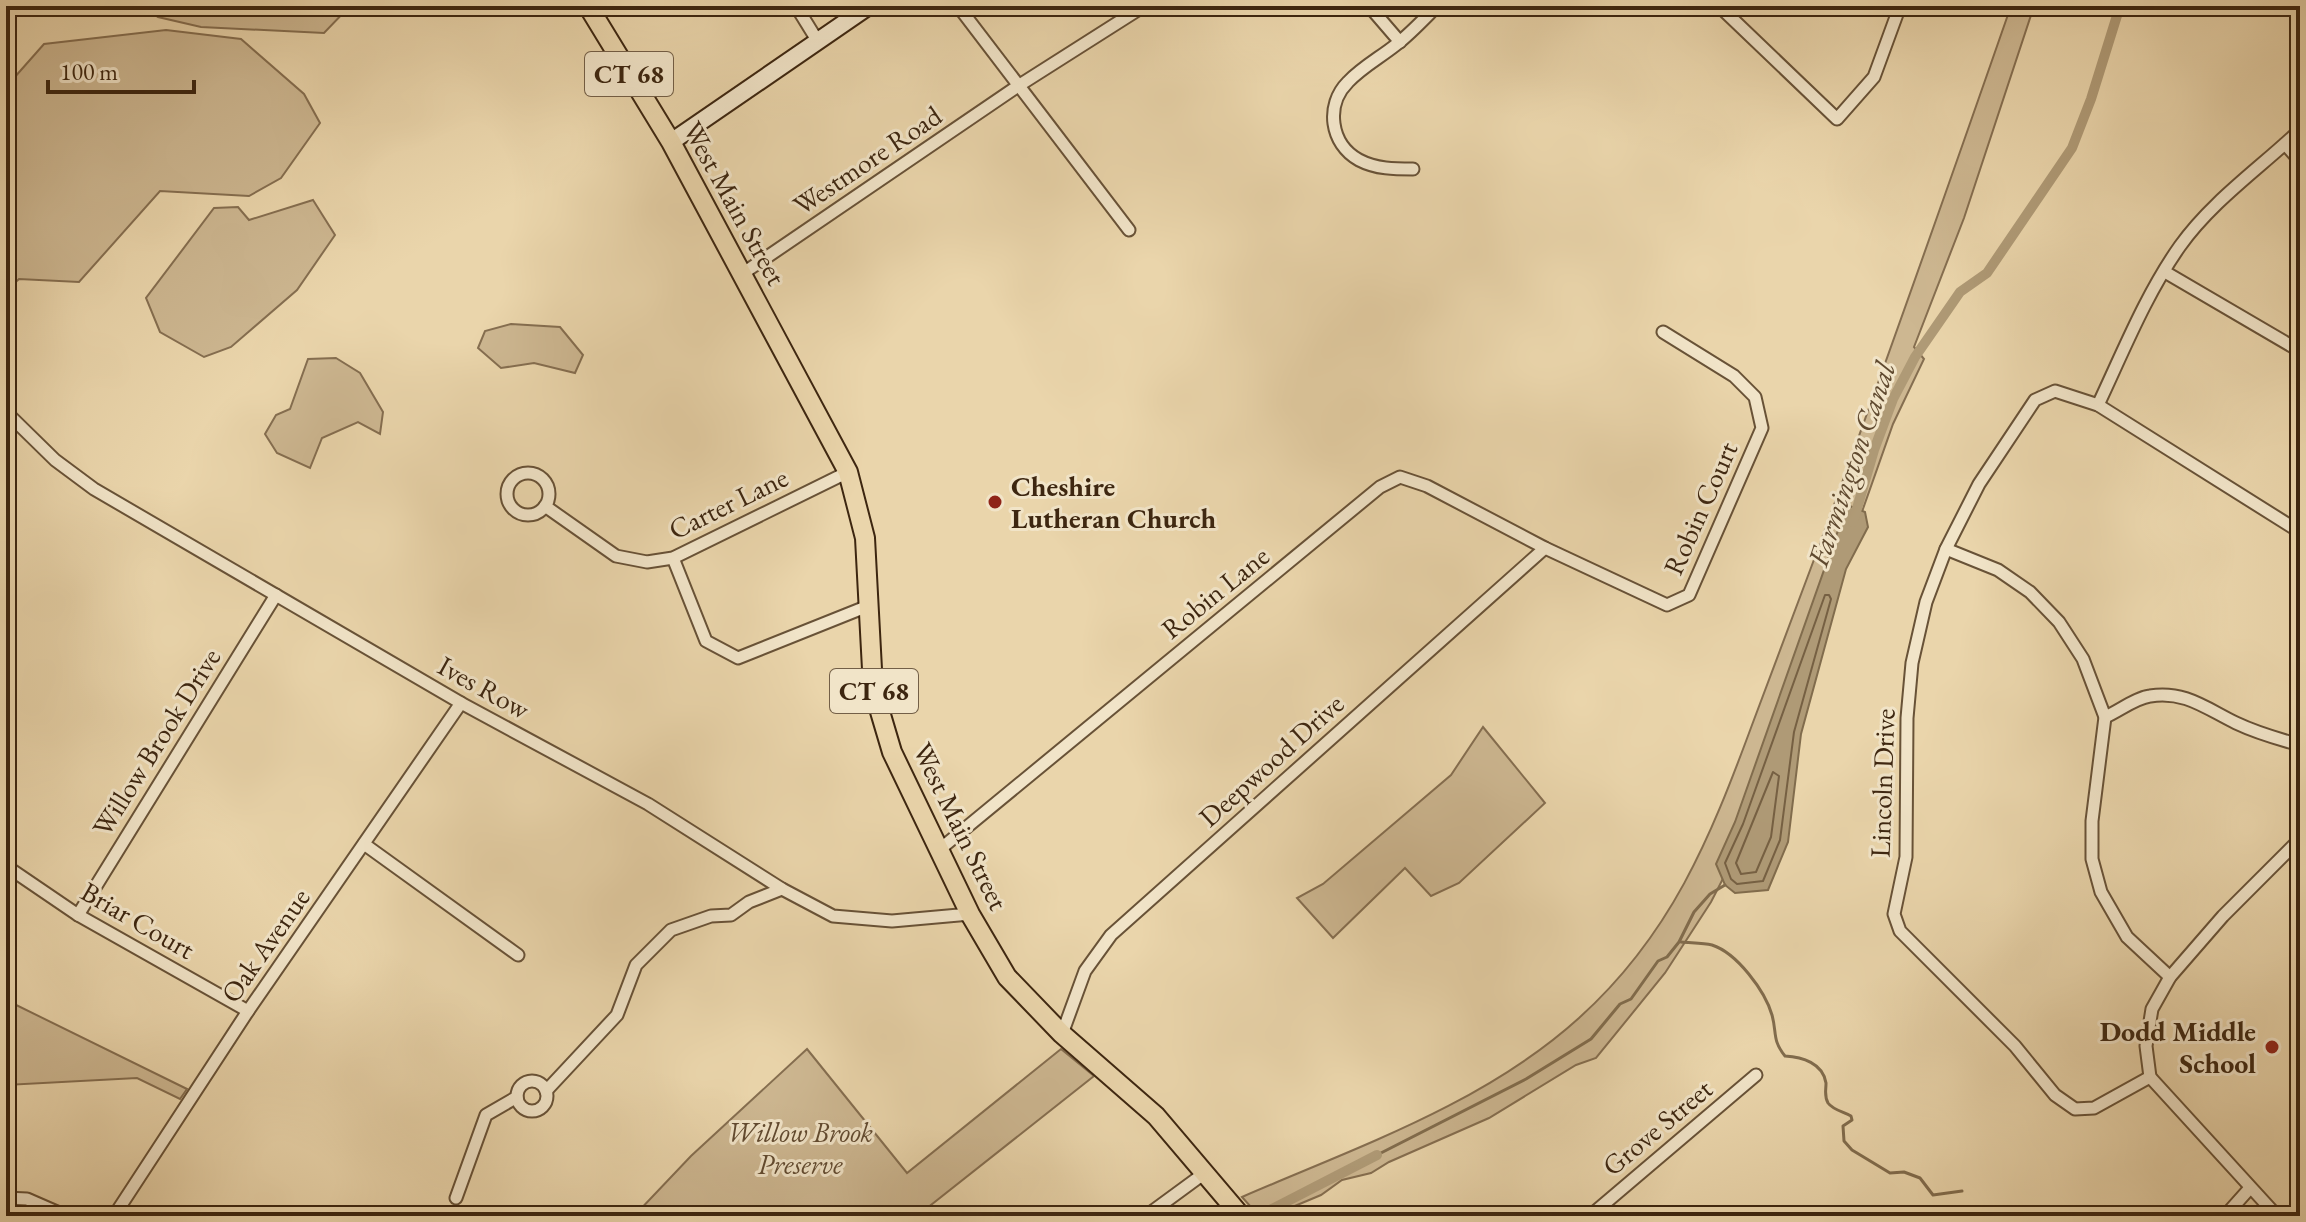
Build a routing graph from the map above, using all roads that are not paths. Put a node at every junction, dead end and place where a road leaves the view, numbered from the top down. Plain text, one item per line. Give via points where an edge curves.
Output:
1 (588, 6) edge
2 (796, 6) edge
3 (869, 6) edge
4 (958, 6) edge
5 (1144, 6) edge
6 (1369, 6) edge
7 (1437, 6) edge
8 (1719, 6) edge
9 (1900, 6) edge
10 (817, 40) junction
11 (1400, 42) junction
12 (1018, 86) junction
13 (2300, 130) edge
14 (671, 142) junction
15 (2285, 144) junction
16 (2300, 161) edge
17 (1413, 169) dead end
18 (1129, 230) dead end
19 (2165, 272) junction
20 (742, 274) junction
21 (1663, 332) dead end
22 (2300, 351) edge
23 (2098, 405) junction
24 (6, 412) edge
25 (848, 472) junction
26 (545, 506) dead end
27 (2300, 532) edge
28 (1545, 548) junction
29 (1946, 549) junction
30 (673, 558) junction
31 (276, 595) junction
32 (868, 606) junction
33 (461, 703) junction
34 (2105, 717) junction
35 (2300, 745) edge
36 (2300, 839) edge
37 (364, 844) junction
38 (939, 850) junction
39 (6, 866) edge
40 (782, 889) junction
41 (970, 914) junction
42 (78, 915) junction
43 (518, 955) dead end
44 (2170, 977) junction
45 (248, 1011) junction
46 (1062, 1034) junction
47 (1756, 1075) dead end
48 (2150, 1077) junction
49 (546, 1091) junction
50 (517, 1097) junction
51 (1206, 1172) junction
52 (2250, 1188) junction
53 (6, 1198) edge
54 (456, 1198) dead end
55 (66, 1216) edge
56 (114, 1216) edge
57 (1146, 1216) edge
58 (1241, 1216) edge
59 (1256, 1216) edge
60 (1590, 1216) edge
61 (2225, 1216) edge
62 (2277, 1216) edge

1 - 14 main road, West Main Street / CT 68
2 - 10 street
3 - 10 street
4 - 12 street
5 - 12 street, Westmore Road
6 - 11 street
7 - 11 street
8 - 9 street via 1837,119 1874,77
10 - 14 street
11 - 17 street via 1347,83 1335,102 1333,123 1340,143 1359,160 1386,169
12 - 18 street
12 - 20 street, Westmore Road
13 - 15 street
14 - 20 main road, West Main Street / CT 68
15 - 16 street
15 - 19 street via 2216,206
19 - 22 street
19 - 23 street
20 - 25 main road, West Main Street / CT 68
21 - 28 street, Robin Court via 1734,376 1755,397 1762,428 1689,595 1667,605
23 - 27 street, Lincoln Drive
23 - 29 street, Lincoln Drive via 2055,391 2035,400 1979,484
24 - 31 street, Ives Row via 94,489
25 - 30 street, Carter Lane
25 - 32 main road, West Main Street / CT 68 via 865,538
26 - 30 street, Carter Lane via 616,556 647,562
28 - 38 street, Robin Lane via 1400,477 1368,497
28 - 46 street, Deepwood Drive via 1111,935 1085,971
29 - 34 street via 1998,570 2030,592 2059,622 2083,659
29 - 48 street, Lincoln Drive via 1926,602 1912,663 1906,857 1894,914 1900,931 2015,1046 2055,1095 2075,1109 2094,1108
30 - 32 street via 706,641 738,658
31 - 33 street, Ives Row
31 - 42 street, Willow Brook Drive
32 - 38 main road, West Main Street / CT 68 via 873,688 890,745
33 - 37 street, Oak Avenue
33 - 40 street, Ives Row via 648,804
34 - 35 street via 2147,696 2175,695 2267,737
34 - 44 street via 2092,859 2101,892 2127,937
36 - 44 street
37 - 43 street
37 - 45 street, Oak Avenue
38 - 41 main road, West Main Street / CT 68
39 - 42 street, Briar Court
40 - 41 street, Ives Row via 833,916 892,921
40 - 49 street via 731,915 671,930 636,965 617,1015
41 - 46 main road, West Main Street / CT 68 via 1007,977
42 - 45 street, Briar Court
44 - 48 street via 2152,1009 2146,1046
45 - 56 street, Oak Avenue
46 - 51 main road, West Main Street / CT 68 via 1156,1116
47 - 60 street, Grove Street
48 - 52 street
49 - 50 street via 536,1081 527,1082
49 - 50 street via 545,1103 534,1111 525,1109
50 - 54 street via 486,1115
51 - 57 street
51 - 58 main road, West Main Street / CT 68
51 - 59 main road, West Main Street / CT 68
52 - 61 street
52 - 62 street
53 - 55 street via 27,1199

